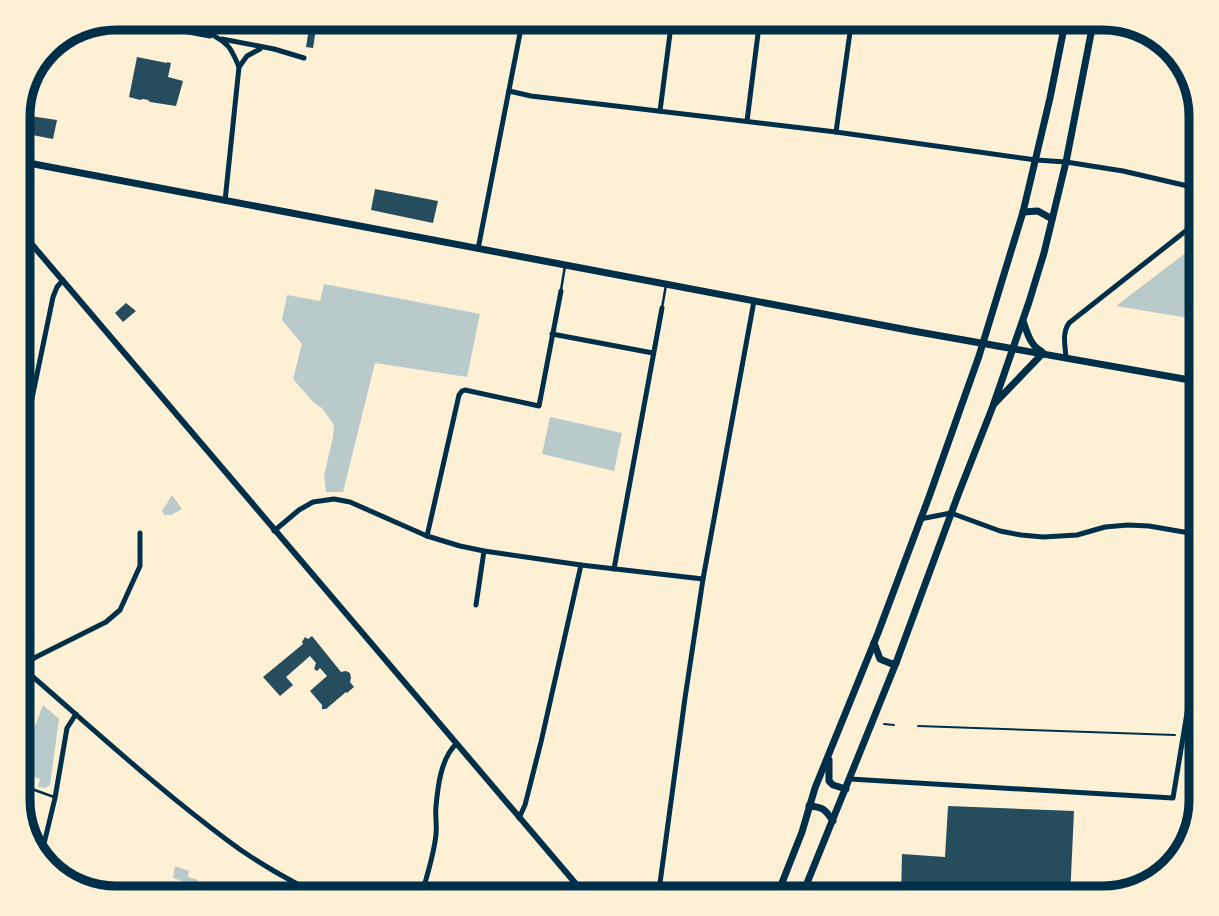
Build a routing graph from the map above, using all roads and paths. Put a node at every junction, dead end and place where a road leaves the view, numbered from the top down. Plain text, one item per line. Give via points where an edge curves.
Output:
1 (178, 30) edge
2 (206, 30) edge
3 (521, 30) edge
4 (670, 30) edge
5 (758, 30) edge
6 (850, 30) edge
7 (1064, 30) edge
8 (1092, 30) edge
9 (215, 37) junction
10 (262, 48) junction
11 (304, 58) dead end
12 (239, 67) junction
13 (509, 91) junction
14 (660, 111) junction
15 (747, 121) junction
16 (836, 132) junction
17 (1036, 160) junction
18 (1066, 162) junction
19 (30, 163) edge
20 (1189, 186) edge
21 (225, 201) junction
22 (1023, 212) junction
23 (1052, 219) junction
24 (1189, 228) edge
25 (30, 242) edge
26 (478, 249) junction
27 (565, 266) junction
28 (63, 280) junction
29 (666, 285) junction
30 (561, 291) joint
31 (754, 302) junction
32 (662, 309) joint
33 (1023, 321) junction
34 (552, 334) junction
35 (982, 344) junction
36 (1013, 349) junction
37 (653, 353) junction
38 (1045, 354) junction
39 (1066, 357) junction
40 (1189, 380) edge
41 (30, 406) edge
42 (993, 407) junction
43 (951, 513) junction
44 (920, 519) junction
45 (274, 531) junction
46 (141, 533) dead end
47 (1189, 534) edge
48 (427, 536) junction
49 (484, 551) junction
50 (580, 565) junction
51 (614, 569) junction
52 (704, 579) junction
53 (476, 605) dead end
54 (874, 642) junction
55 (30, 660) edge
56 (896, 663) junction
57 (30, 675) edge
58 (1189, 701) edge
59 (76, 714) junction
60 (884, 724) dead end
61 (894, 725) dead end
62 (918, 726) dead end
63 (1183, 735) junction
64 (456, 744) junction
65 (830, 752) junction
66 (850, 779) junction
67 (30, 789) edge
68 (846, 789) junction
69 (55, 798) junction
70 (809, 806) junction
71 (519, 818) junction
72 (833, 821) junction
73 (43, 845) edge
74 (302, 886) edge
75 (424, 886) edge
76 (578, 886) edge
77 (660, 886) edge
78 (781, 886) edge
79 (806, 886) edge

1 - 9 street
2 - 9 street
3 - 13 street
4 - 14 street
5 - 15 street
6 - 16 street
7 - 17 main road
8 - 18 main road
9 - 10 street
9 - 12 street via 230,48
10 - 11 street
10 - 12 street
12 - 21 street
13 - 14 street
13 - 26 street
14 - 15 street
15 - 16 street
16 - 17 street
17 - 18 street
17 - 22 main road
18 - 20 street
18 - 23 main road
19 - 21 main road
21 - 26 main road
22 - 23 main road via 1038,211
22 - 35 main road
23 - 33 main road
24 - 39 street via 1069,323 1064,335
25 - 28 street
26 - 27 main road
27 - 29 main road
27 - 30 lane
28 - 41 street via 52,297
28 - 45 street
29 - 31 main road
29 - 32 lane
30 - 34 street
31 - 35 main road
31 - 52 street
32 - 37 street
33 - 36 main road
33 - 38 main road via 1035,348
34 - 37 street
34 - 48 street via 539,406 465,390 459,395
35 - 36 main road
35 - 44 main road
36 - 38 main road
36 - 42 main road
37 - 51 street
38 - 39 main road
38 - 42 main road
39 - 40 main road
42 - 43 main road
43 - 44 street
43 - 47 street via 1000,531 1043,537 1128,525
43 - 56 main road
44 - 54 main road
45 - 48 street via 313,502 334,499
45 - 64 street
46 - 55 street via 140,566 120,610 106,622
48 - 49 street
49 - 50 street
49 - 53 street
50 - 51 street
50 - 71 street via 541,742
51 - 52 street
52 - 77 street
54 - 56 main road via 880,659
54 - 65 main road
56 - 66 main road
57 - 59 street
58 - 63 street
59 - 69 street via 67,728
59 - 74 street via 227,840
60 - 61 path
62 - 63 path
63 - 66 street via 1173,798
64 - 71 street
64 - 75 street via 443,766 436,834
65 - 68 main road via 829,781
65 - 70 main road
66 - 68 main road
67 - 69 lane
68 - 72 main road
69 - 73 street
70 - 72 main road via 826,810
70 - 78 main road
71 - 76 street
72 - 79 main road

